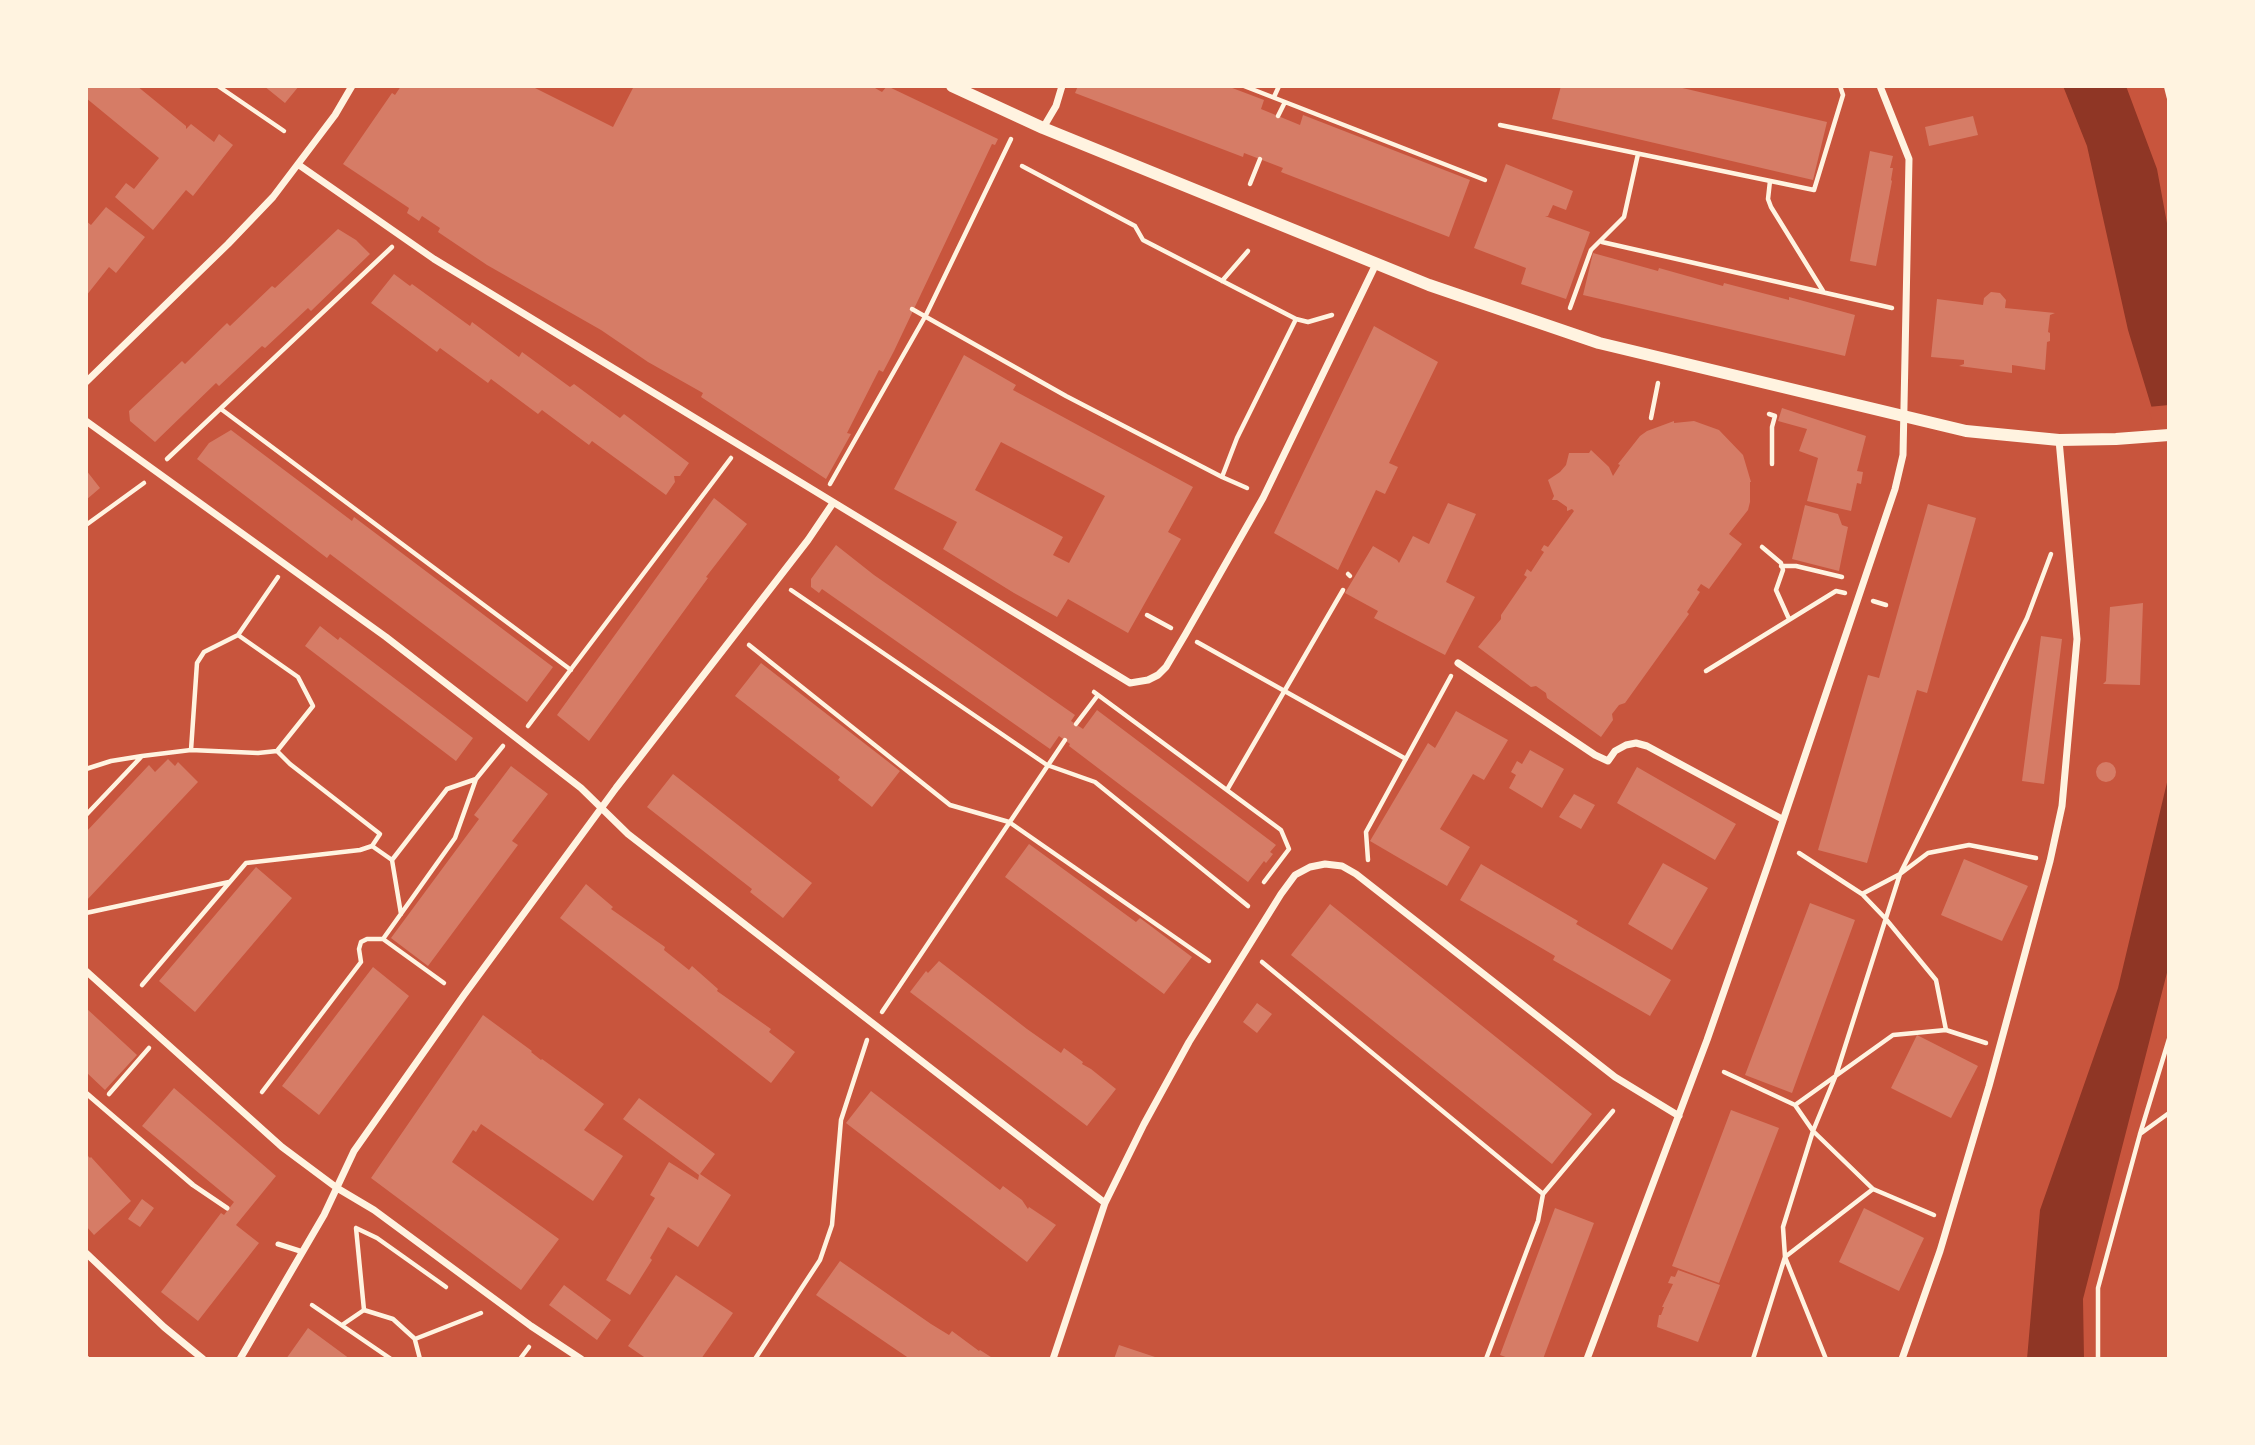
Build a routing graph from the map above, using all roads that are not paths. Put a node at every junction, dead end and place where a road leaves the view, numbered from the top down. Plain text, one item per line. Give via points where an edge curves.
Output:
1 (352, 86) edge
2 (952, 86) edge
3 (1062, 86) edge
4 (1880, 86) edge
5 (1044, 128) junction
6 (299, 165) junction
7 (1376, 264) junction
8 (86, 382) edge
9 (1904, 418) junction
10 (86, 421) edge
11 (2169, 435) edge
12 (2059, 440) junction
13 (833, 503) junction
14 (1458, 663) road end
15 (601, 809) junction
16 (1782, 819) junction
17 (86, 971) edge
18 (86, 1093) edge
19 (1679, 1115) junction
20 (337, 1188) junction
21 (1105, 1203) junction
22 (227, 1208) dead end
23 (278, 1244) dead end
24 (303, 1252) junction
25 (86, 1253) edge
26 (203, 1359) edge
27 (240, 1359) edge
28 (581, 1359) edge
29 (1053, 1359) edge
30 (1587, 1359) edge
31 (1902, 1359) edge

1 - 6 street
2 - 5 street
3 - 5 street
4 - 9 street via 1909,159
5 - 7 street
6 - 8 street via 228,244
6 - 13 street via 434,259
7 - 9 street via 1599,343
7 - 13 street via 1263,498 1166,667 1148,680 1130,683
9 - 12 street
9 - 16 street via 1903,455 1895,489
10 - 15 street via 386,637 581,788
11 - 12 street
12 - 31 street via 2077,639 2062,806 1989,1086
13 - 15 street
14 - 16 street via 1595,755 1608,761 1626,745 1647,746
15 - 20 street via 354,1151
15 - 21 street
16 - 19 street
17 - 20 street via 282,1147
18 - 22 lane via 193,1185
19 - 21 street via 1615,1077 1356,874 1325,864 1295,875 1281,894 1189,1042
19 - 30 street
20 - 24 street
20 - 28 street
21 - 29 street
23 - 24 lane
24 - 27 street
25 - 26 street

